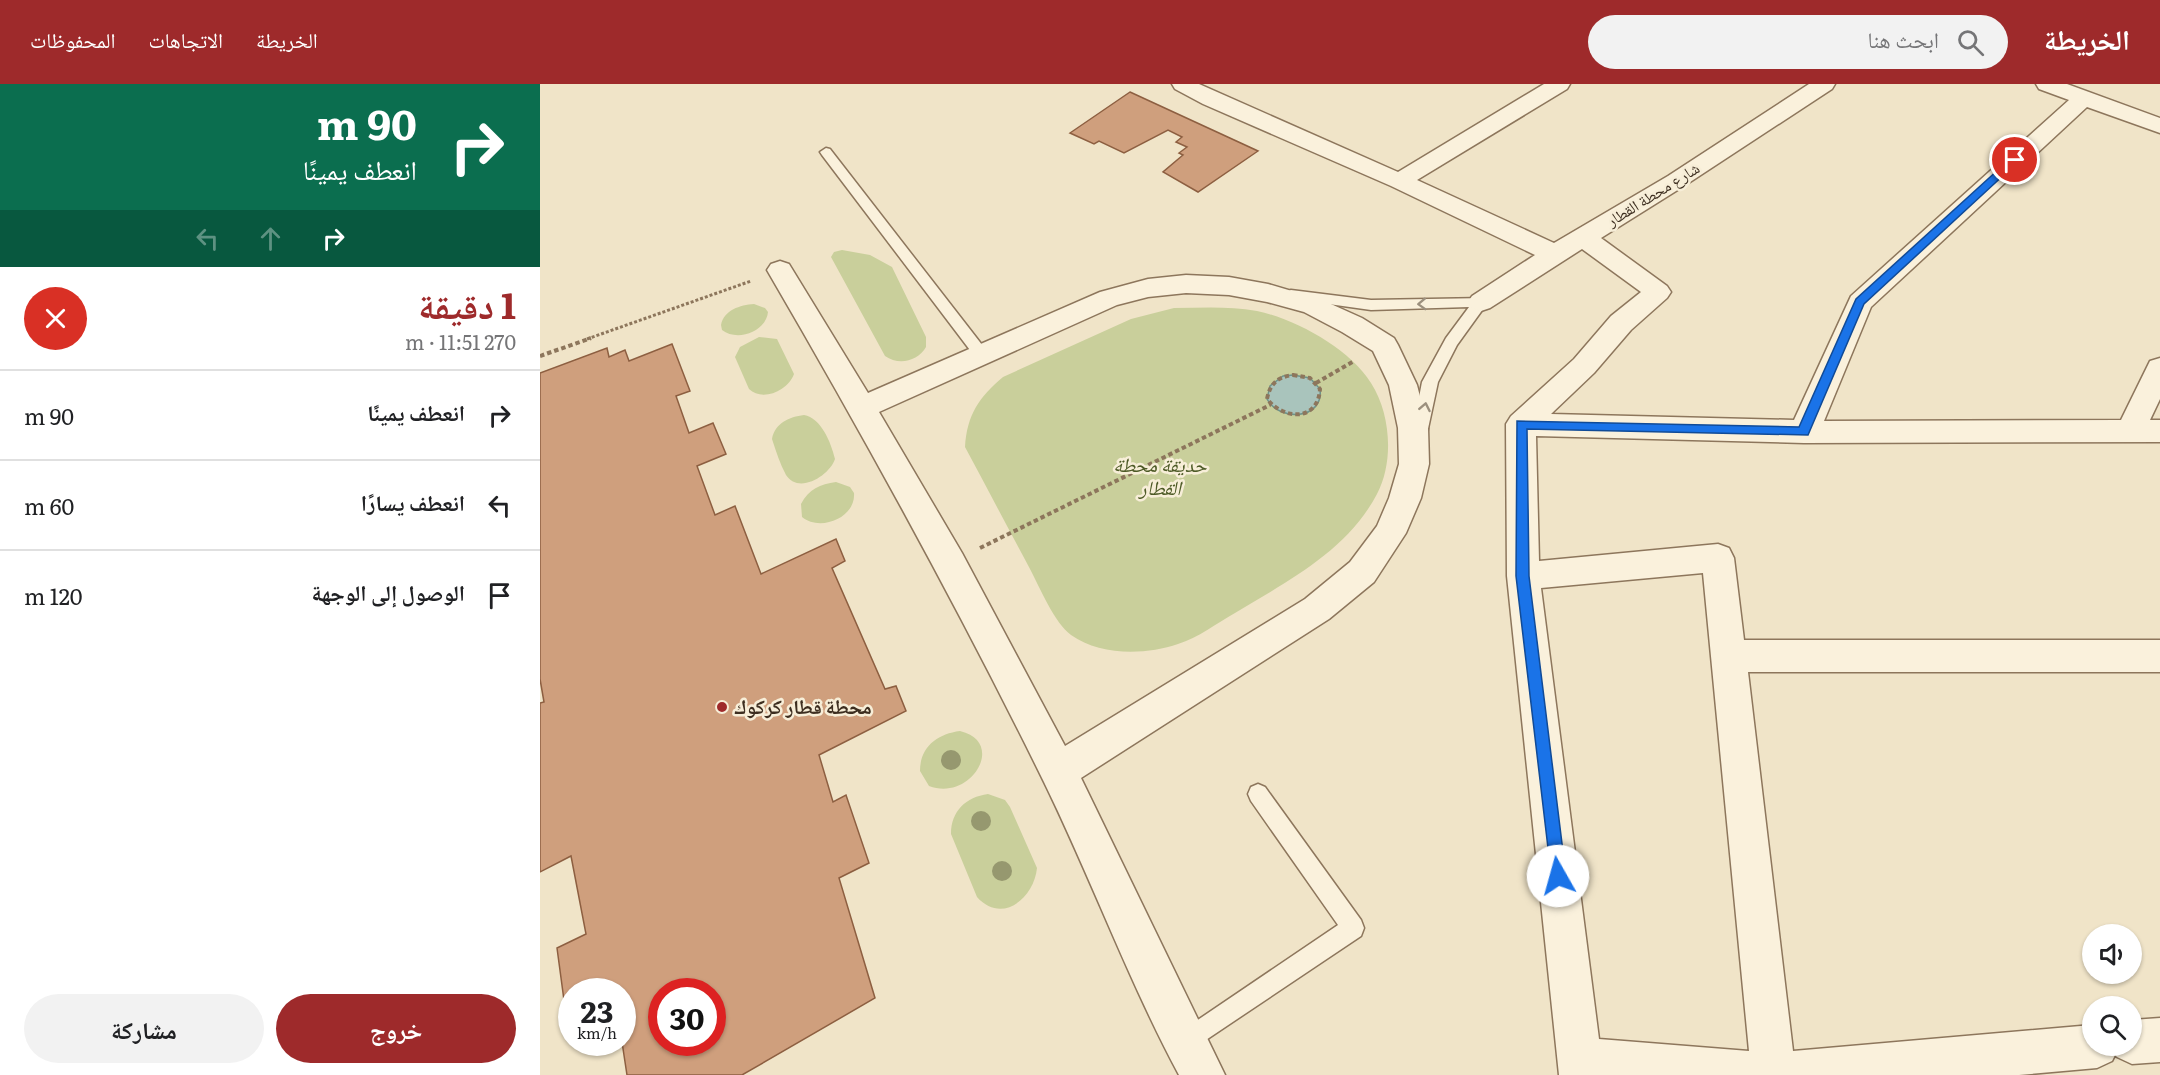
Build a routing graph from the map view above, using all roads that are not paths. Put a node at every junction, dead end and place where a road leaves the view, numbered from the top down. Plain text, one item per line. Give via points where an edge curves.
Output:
1 (1183, 84) edge
2 (1559, 84) edge
3 (1824, 84) edge
4 (2047, 84) edge
5 (2084, 98) junction
6 (2160, 126) edge
7 (826, 152) dead end
8 (1399, 181) junction
9 (1569, 246) junction
10 (780, 270) road end
11 (1268, 293) junction
12 (1481, 302) junction
13 (981, 354) junction
14 (2160, 368) edge
15 (862, 408) junction
16 (1521, 424) junction
17 (2131, 430) junction
18 (2160, 431) edge
19 (1803, 432) junction
20 (1414, 464) junction
21 (1522, 576) junction
22 (1729, 656) junction
23 (2160, 656) edge
24 (1058, 771) junction
25 (1258, 794) dead end
26 (2160, 1040) edge
27 (2142, 1041) edge
28 (2082, 1047) edge
29 (1194, 1059) edge
30 (1580, 1068) edge
31 (1774, 1075) edge

1 - 8 street via 1221,94
2 - 8 street
3 - 9 street, شارع محطة القطار
4 - 5 street
5 - 6 street
5 - 19 street via 1860,302
7 - 13 lane
8 - 9 street
9 - 12 street, شارع محطة القطار
9 - 16 street via 1658,292 1621,323 1584,366
10 - 15 street
12 -> 11 lane via 1371,304
11 - 13 street via 1218,285 1148,288 1109,298
11 - 20 street via 1313,306 1384,345 1403,385 1413,428
20 -> 12 lane via 1430,382 1450,342
13 - 15 street
14 - 17 street
15 - 24 street via 950,563
16 - 19 street
16 - 21 street
17 - 18 street
17 - 19 street
20 - 24 street via 1406,498 1390,533 1362,572 1317,609
21 - 22 street via 1718,558
21 - 30 street
22 - 23 street
22 - 31 street
24 - 29 street
25 - 29 lane via 1353,928
26 - 27 street
28 - 31 street
30 - 31 street

